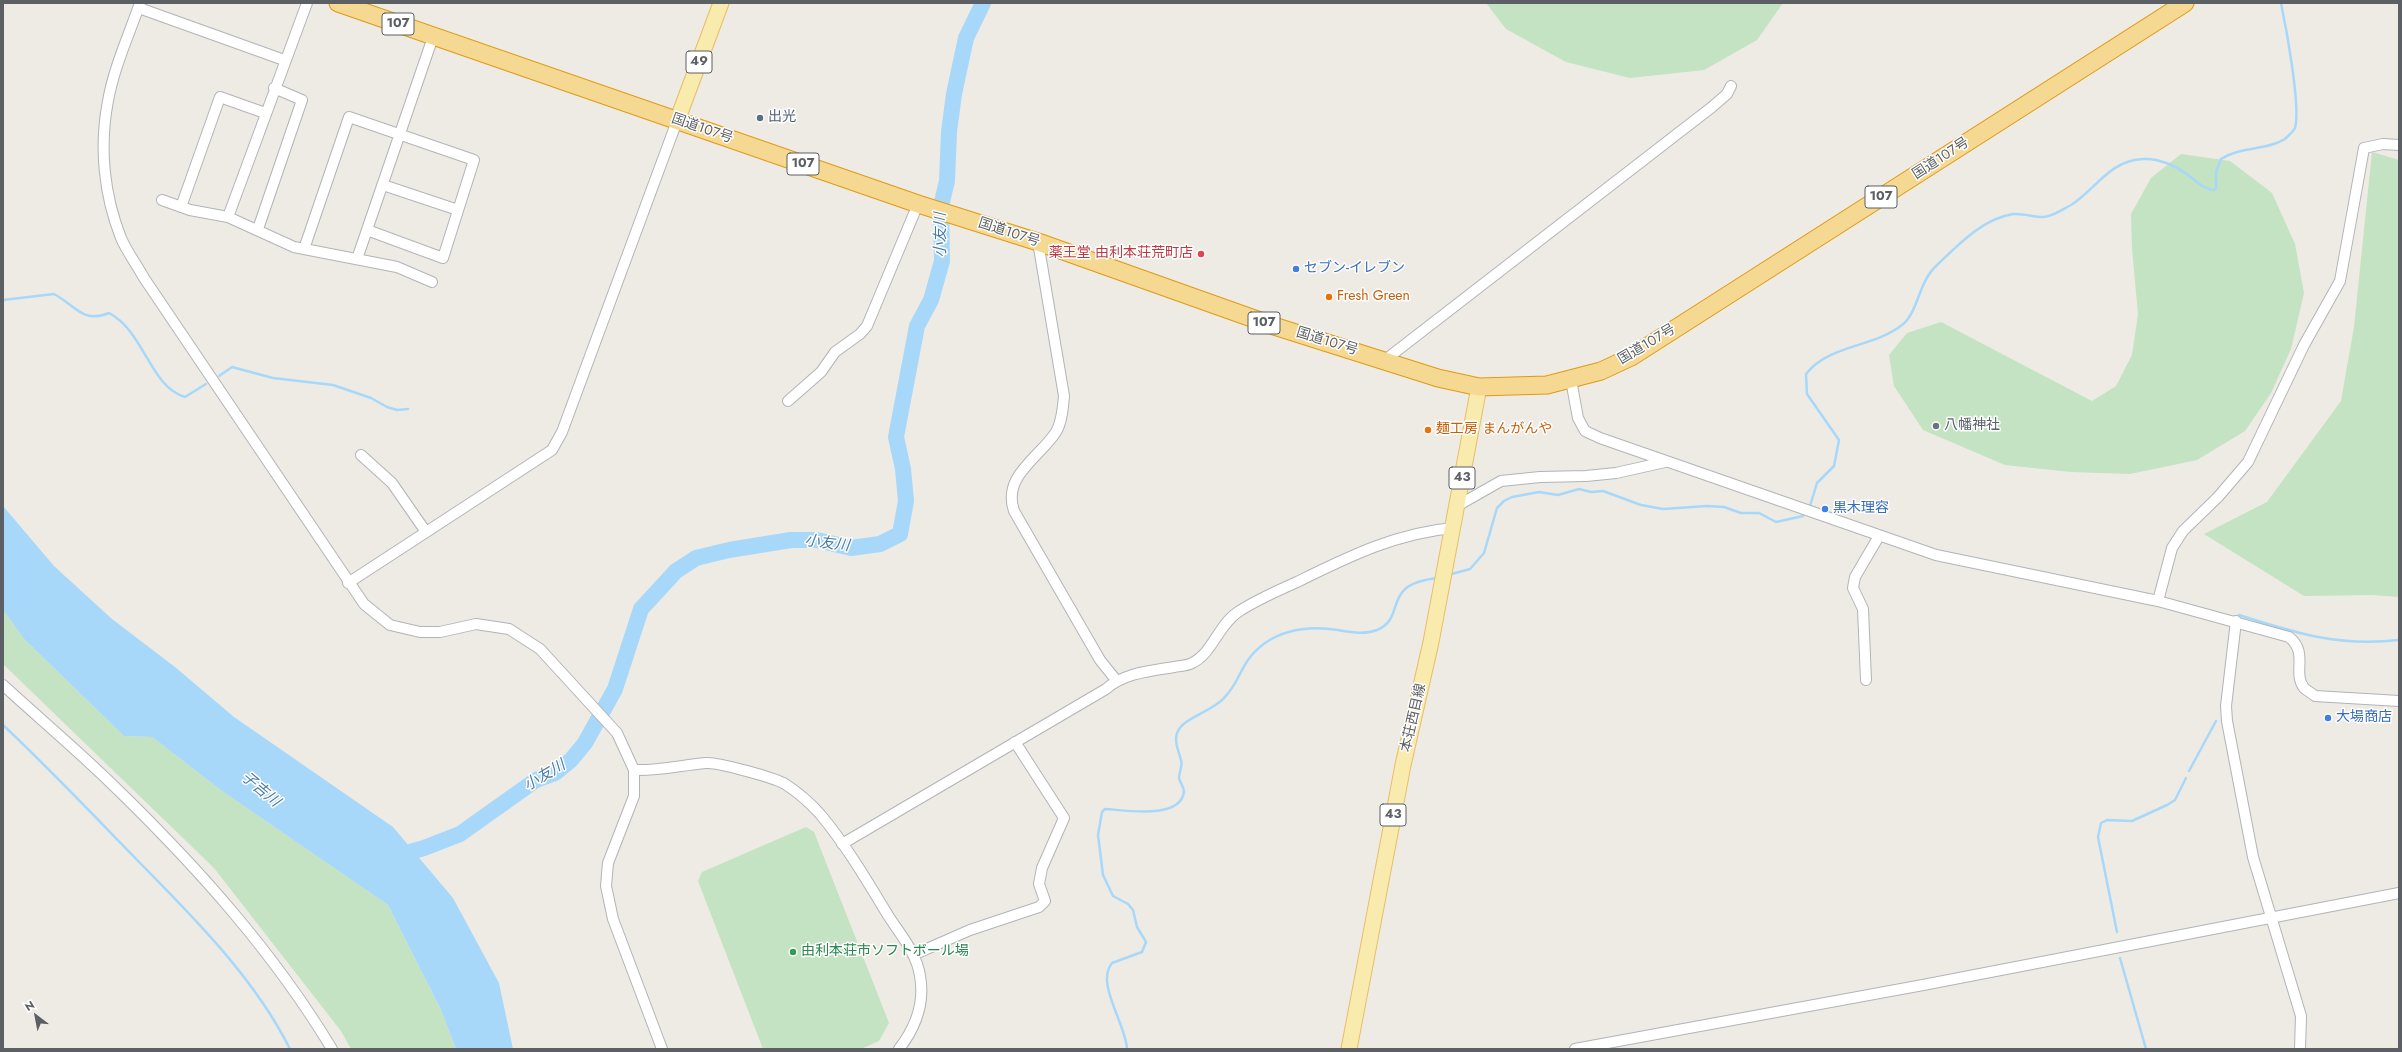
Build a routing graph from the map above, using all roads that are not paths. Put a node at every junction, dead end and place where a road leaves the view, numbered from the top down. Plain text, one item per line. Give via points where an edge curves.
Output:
1 (306, 3) edge
2 (338, 3) edge
3 (721, 3) edge
4 (2185, 3) edge
5 (139, 5) edge
6 (433, 37) junction
7 (284, 60) junction
8 (1732, 86) dead end
9 (274, 88) junction
10 (265, 113) junction
11 (677, 121) junction
12 (400, 135) junction
13 (2399, 145) edge
14 (382, 185) junction
15 (162, 200) dead end
16 (924, 205) junction
17 (181, 207) junction
18 (458, 210) junction
19 (228, 217) junction
20 (258, 229) junction
21 (367, 230) junction
22 (1038, 242) junction
23 (304, 249) junction
24 (357, 258) junction
25 (432, 282) dead end
26 (1385, 360) junction
27 (1571, 380) junction
28 (1479, 387) junction
29 (788, 401) dead end
30 (361, 455) dead end
31 (1665, 462) junction
32 (1457, 506) junction
33 (1453, 528) junction
34 (426, 532) junction
35 (1879, 536) junction
36 (348, 583) junction
37 (2158, 601) junction
38 (2236, 621) junction
39 (1116, 680) junction
40 (1866, 680) dead end
41 (3, 685) edge
42 (2399, 701) edge
43 (1015, 742) junction
44 (634, 770) junction
45 (842, 844) junction
46 (2399, 893) edge
47 (2270, 916) junction
48 (913, 955) junction
49 (332, 1049) edge
50 (662, 1049) edge
51 (899, 1049) edge
52 (1349, 1049) edge
53 (1575, 1049) edge
54 (2300, 1049) edge

1 - 7 street
2 - 6 highway, 国道107号 / 107
3 - 11 main road, 49
4 - 27 highway, 国道107号 / 107 via 1631,357 1601,371
5 - 7 street
5 - 36 street via 117,66 108,102 104,144 107,192 122,240 144,278
6 - 11 highway, 国道107号 / 107
6 - 12 street
7 - 9 street
8 - 26 street via 1712,107
9 - 10 street
9 - 20 street via 302,100
10 - 17 street via 220,97
10 - 19 street
11 - 16 highway, 国道107号 / 107
11 - 34 street via 562,432 552,450
12 - 14 street
12 - 18 street via 474,160
12 - 23 street via 349,117
13 - 37 street via 2383,144 2364,148 2340,281 2304,346 2248,462 2218,497 2183,531 2172,548
14 - 18 street
14 - 21 street
15 - 17 street
16 - 22 highway, 国道107号 / 107
16 - 29 street via 867,326 835,352 821,372
17 - 19 street
18 - 21 street via 443,258
19 - 20 street
20 - 23 street via 294,247
21 - 24 street
22 - 26 highway, 国道107号 / 107 via 1277,327
22 - 39 street via 1062,381 1062,407 1057,431 1019,475 1010,499 1052,580 1100,660
23 - 24 street
24 - 25 street via 396,267
26 - 28 highway, 国道107号 / 107 via 1438,378
27 - 28 highway, 国道107号 / 107 via 1524,387
27 - 31 street via 1578,418 1585,431
28 - 32 main road, 本荘西目線 / 43
30 - 34 street via 392,483
31 - 32 street via 1616,473 1501,481
31 - 35 street
32 - 33 main road, 本荘西目線 / 43
33 - 39 street via 1426,530 1397,537 1364,550 1237,612 1227,621 1202,655 1192,663
33 - 52 main road, 本荘西目線 / 43 via 1403,765
34 - 36 street
35 - 37 street via 1960,560
35 - 40 street via 1855,577 1853,588 1863,609
36 - 44 street via 364,604 390,625 420,632 440,632 476,624 503,628 540,649 617,733
37 - 38 street
38 - 42 street via 2289,637 2296,643 2300,653 2300,677 2304,687 2315,696
38 - 47 street via 2226,706 2227,721 2253,857
39 - 43 street via 1106,689
41 - 49 street via 119,790 219,897 302,1001
43 - 45 street
43 - 48 street via 1064,818 1042,868 1039,884 1045,901 1039,907 970,930
44 - 45 street via 657,771 708,763 784,784 819,813
44 - 50 street via 634,796 608,863 606,886 613,919
45 - 48 street
46 - 47 street
47 - 53 street via 1923,985
47 - 54 street via 2301,1016
48 - 51 street via 920,974 921,1004 909,1037

